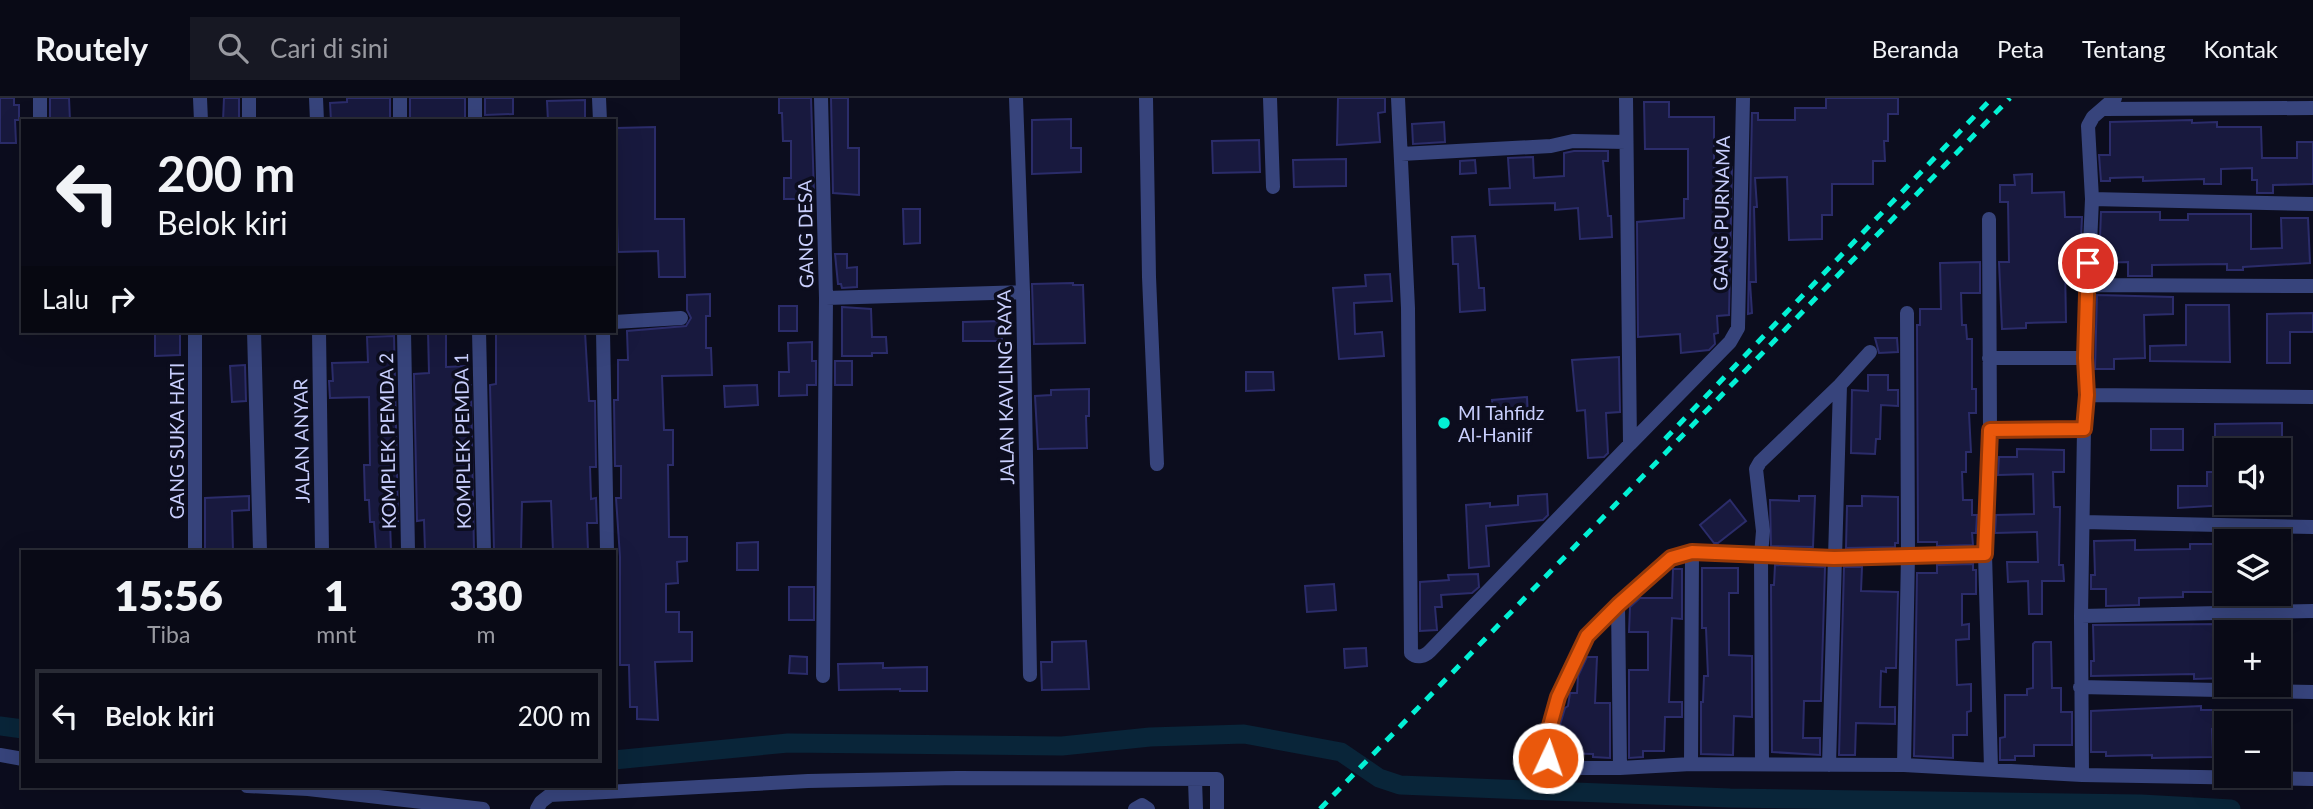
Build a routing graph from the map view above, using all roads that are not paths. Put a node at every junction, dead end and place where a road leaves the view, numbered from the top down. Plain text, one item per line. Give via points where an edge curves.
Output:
1 (40, 98) edge
2 (200, 98) edge
3 (249, 98) edge
4 (316, 98) edge
5 (400, 98) edge
6 (475, 98) edge
7 (599, 98) edge
8 (821, 98) edge
9 (1016, 98) edge
10 (1146, 98) edge
11 (1270, 98) edge
12 (1398, 98) edge
13 (1626, 98) edge
14 (1743, 98) edge
15 (2115, 98) edge
16 (2313, 108) edge
17 (2104, 109) junction
18 (40, 119) edge
19 (201, 119) edge
20 (249, 119) edge
21 (317, 119) edge
22 (400, 119) edge
23 (475, 119) edge
24 (600, 119) edge
25 (1626, 142) junction
26 (1401, 154) junction
27 (1273, 187) dead end
28 (2092, 200) junction
29 (2313, 204) edge
30 (1989, 219) dead end
31 (2087, 285) junction
32 (2313, 286) edge
33 (1023, 292) junction
34 (826, 298) junction
35 (1907, 313) dead end
36 (681, 318) dead end
37 (616, 322) edge
38 (195, 333) edge
39 (254, 333) edge
40 (318, 333) edge
41 (404, 333) edge
42 (479, 333) edge
43 (603, 333) edge
44 (1870, 352) dead end
45 (1989, 358) junction
46 (2085, 358) junction
47 (1840, 385) junction
48 (2087, 395) junction
49 (2313, 397) edge
50 (2084, 429) junction
51 (1990, 430) junction
52 (1630, 444) junction
53 (1157, 464) dead end
54 (2083, 522) junction
55 (2313, 527) edge
56 (195, 550) edge
57 (260, 550) edge
58 (322, 550) edge
59 (408, 550) edge
60 (484, 550) edge
61 (607, 550) edge
62 (1692, 552) junction
63 (1985, 554) junction
64 (1761, 555) junction
65 (1908, 555) junction
66 (1834, 558) junction
67 (1618, 605) junction
68 (2313, 611) edge
69 (2081, 616) junction
70 (1030, 675) dead end
71 (823, 676) dead end
72 (2080, 687) junction
73 (2313, 692) edge
74 (0, 755) edge
75 (21, 759) edge
76 (1692, 764) junction
77 (1762, 764) junction
78 (1829, 765) junction
79 (1904, 765) junction
80 (1620, 768) junction
81 (1991, 768) junction
82 (2082, 775) junction
83 (2313, 779) edge
84 (1195, 780) junction
85 (288, 788) edge
86 (610, 789) edge
87 (483, 809) edge
88 (537, 809) edge
89 (1135, 809) edge
90 (1148, 809) edge
91 (1196, 809) edge
92 (1217, 809) edge

1 - 18 street
2 - 19 street
3 - 20 street
4 - 21 street
5 - 22 street
6 - 23 street
7 - 24 street
8 - 34 street, GANG DESA
9 - 33 street, JALAN KAVLING RAYA
10 - 53 street
11 - 27 street
12 - 26 street
13 - 25 street
14 - 52 street, GANG PURNAMA via 1738,328
15 - 17 street
16 - 17 street
17 - 28 street via 2088,126
25 - 26 street via 1573,141
25 - 52 street
26 - 52 street via 1408,308 1411,653 1422,656 1430,651
28 - 29 street
28 - 31 street
30 - 45 street
31 - 32 street
31 - 46 street
33 - 34 street, GANG DESA
33 - 70 street, JALAN KAVLING RAYA
34 - 71 street
35 - 65 street
36 - 37 street
38 - 56 street, GANG SUKA HATI
39 - 57 street
40 - 58 street, JALAN ANYAR
41 - 59 street, KOMPLEK PEMDA 2
42 - 60 street, KOMPLEK PEMDA 1
43 - 61 street
44 - 47 street
45 - 46 street
45 - 51 street
46 - 48 street
47 - 64 street via 1757,467
47 - 66 street
48 - 49 street
48 - 50 street
50 - 51 street
50 - 54 street
51 - 63 street
54 - 55 street
54 - 69 street
62 - 64 street
62 - 67 street via 1671,558
62 - 76 street
63 - 65 street
63 - 81 street
64 - 66 street
64 - 77 street
65 - 66 street
65 - 79 street
66 - 78 street
67 - 80 street
67 - 80 street via 1587,636 1558,697 1550,720 1548,753 1550,762 1559,768
68 - 69 street
69 - 72 street
72 - 73 street
72 - 82 street
74 - 75 street
76 - 77 street
76 - 80 street
77 - 78 street
78 - 79 street
79 - 81 street
81 - 82 street
82 - 83 street
84 - 86 street via 983,778
84 - 91 street
84 - 92 street via 1217,779
85 - 87 street
86 - 88 street via 550,795
89 - 90 street via 1142,805

